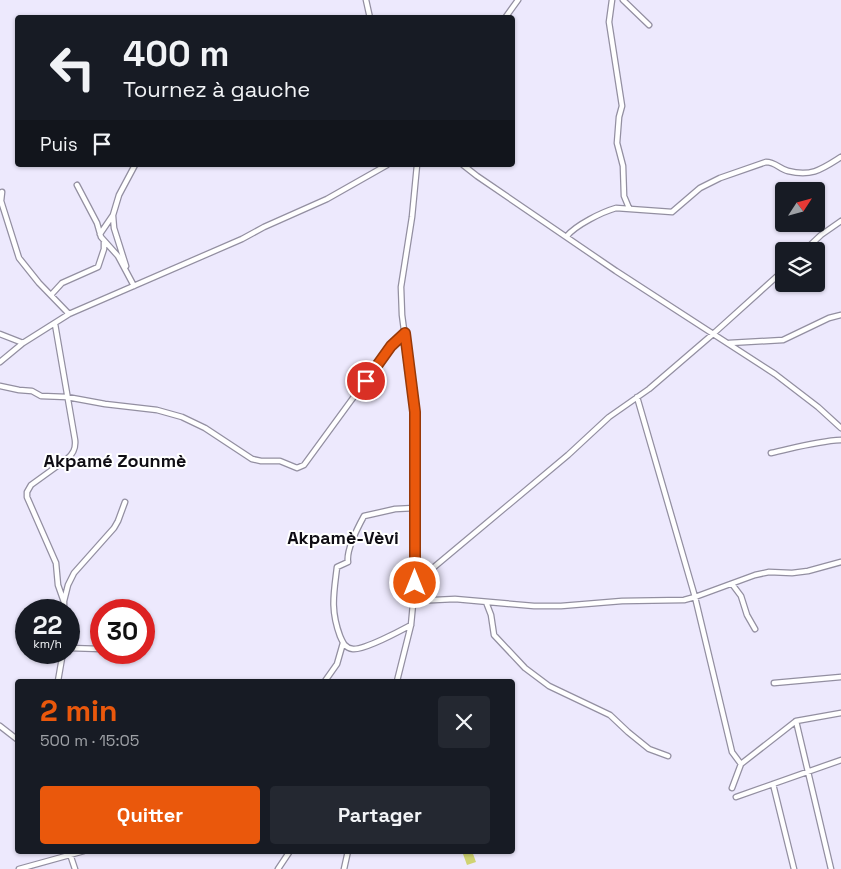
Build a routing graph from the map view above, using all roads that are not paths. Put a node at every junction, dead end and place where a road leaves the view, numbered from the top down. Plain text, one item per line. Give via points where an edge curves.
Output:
1 (366, 0) edge
2 (518, 0) edge
3 (612, 0) edge
4 (623, 0) edge
5 (369, 15) edge
6 (507, 15) edge
7 (649, 25) dead end
8 (841, 157) edge
9 (134, 167) edge
10 (383, 167) edge
11 (417, 167) edge
12 (465, 167) edge
13 (77, 185) dead end
14 (2, 192) dead end
15 (629, 208) junction
16 (113, 215) junction
17 (841, 221) edge
18 (100, 234) junction
19 (567, 236) junction
20 (104, 242) junction
21 (814, 242) edge
22 (127, 270) junction
23 (775, 278) edge
24 (134, 286) junction
25 (51, 295) junction
26 (69, 314) junction
27 (841, 315) edge
28 (55, 324) junction
29 (1, 333) edge
30 (405, 333) junction
31 (713, 334) junction
32 (23, 343) junction
33 (727, 344) junction
34 (0, 362) edge
35 (0, 386) edge
36 (67, 397) junction
37 (637, 397) junction
38 (841, 428) edge
39 (841, 440) edge
40 (771, 454) dead end
41 (125, 502) dead end
42 (415, 508) junction
43 (841, 562) edge
44 (415, 583) junction
45 (732, 584) junction
46 (695, 597) junction
47 (63, 599) edge
48 (65, 599) edge
49 (414, 601) junction
50 (486, 602) junction
51 (411, 625) junction
52 (755, 629) dead end
53 (343, 643) junction
54 (61, 664) edge
55 (841, 677) edge
56 (58, 679) edge
57 (326, 679) edge
58 (398, 679) edge
59 (774, 683) dead end
60 (841, 713) edge
61 (796, 721) junction
62 (0, 726) edge
63 (15, 738) edge
64 (668, 756) dead end
65 (841, 760) edge
66 (741, 764) junction
67 (807, 772) junction
68 (773, 784) junction
69 (732, 788) dead end
70 (736, 797) dead end
71 (70, 854) edge
72 (288, 854) edge
73 (347, 854) edge
74 (19, 869) edge
75 (75, 869) edge
76 (278, 869) edge
77 (344, 869) edge
78 (794, 869) edge
79 (831, 869) edge

1 - 5 street
2 - 6 street
3 - 15 street via 609,22 622,106 617,143 623,166 624,196
4 - 7 street
8 - 15 street via 814,172 788,171 771,162 759,164 700,188 672,212
9 - 16 street
10 - 24 street via 327,199
11 - 30 street via 402,287
12 - 19 street
13 - 18 street
14 - 25 street via 1,201 19,258
15 - 19 street via 608,210 573,228
16 - 18 street
16 - 22 street
17 - 21 street
18 - 20 street
19 - 31 street
20 - 22 street
20 - 25 street via 98,267 62,283
22 - 24 street
23 - 31 street
24 - 26 street
25 - 26 street
26 - 28 street
27 - 33 street via 783,340
28 - 32 street
28 - 36 street
29 - 32 street
30 - 36 street via 391,346 300,468 280,461 252,459 182,417 157,410
30 - 42 street via 415,412
31 - 33 street
31 - 37 street
32 - 34 street
33 - 38 street via 775,374
35 - 36 street via 32,391 41,396
36 - 47 street via 75,450 31,485 27,492 55,558
37 - 44 street via 609,417
37 - 46 street
39 - 40 street
41 - 48 street via 114,528 74,573
42 - 44 street
42 - 53 street via 364,516 347,556 348,562 337,566 334,615
43 - 45 street via 808,571 769,572
44 - 49 street
45 - 46 street
45 - 52 street via 741,596
46 - 50 street via 561,606
46 - 66 street via 732,752
49 - 50 street
49 - 51 street
50 - 64 street via 494,635 525,668 549,686 610,715 649,748
51 - 53 street via 358,649
51 - 58 street
53 - 57 street via 337,664
54 - 56 street
55 - 59 street
60 - 61 street
61 - 66 street
61 - 67 street
62 - 63 street
65 - 67 street
66 - 69 street
67 - 68 street
67 - 79 street
68 - 70 street
68 - 78 street
71 - 74 street
71 - 75 street
72 - 76 street
73 - 77 street

